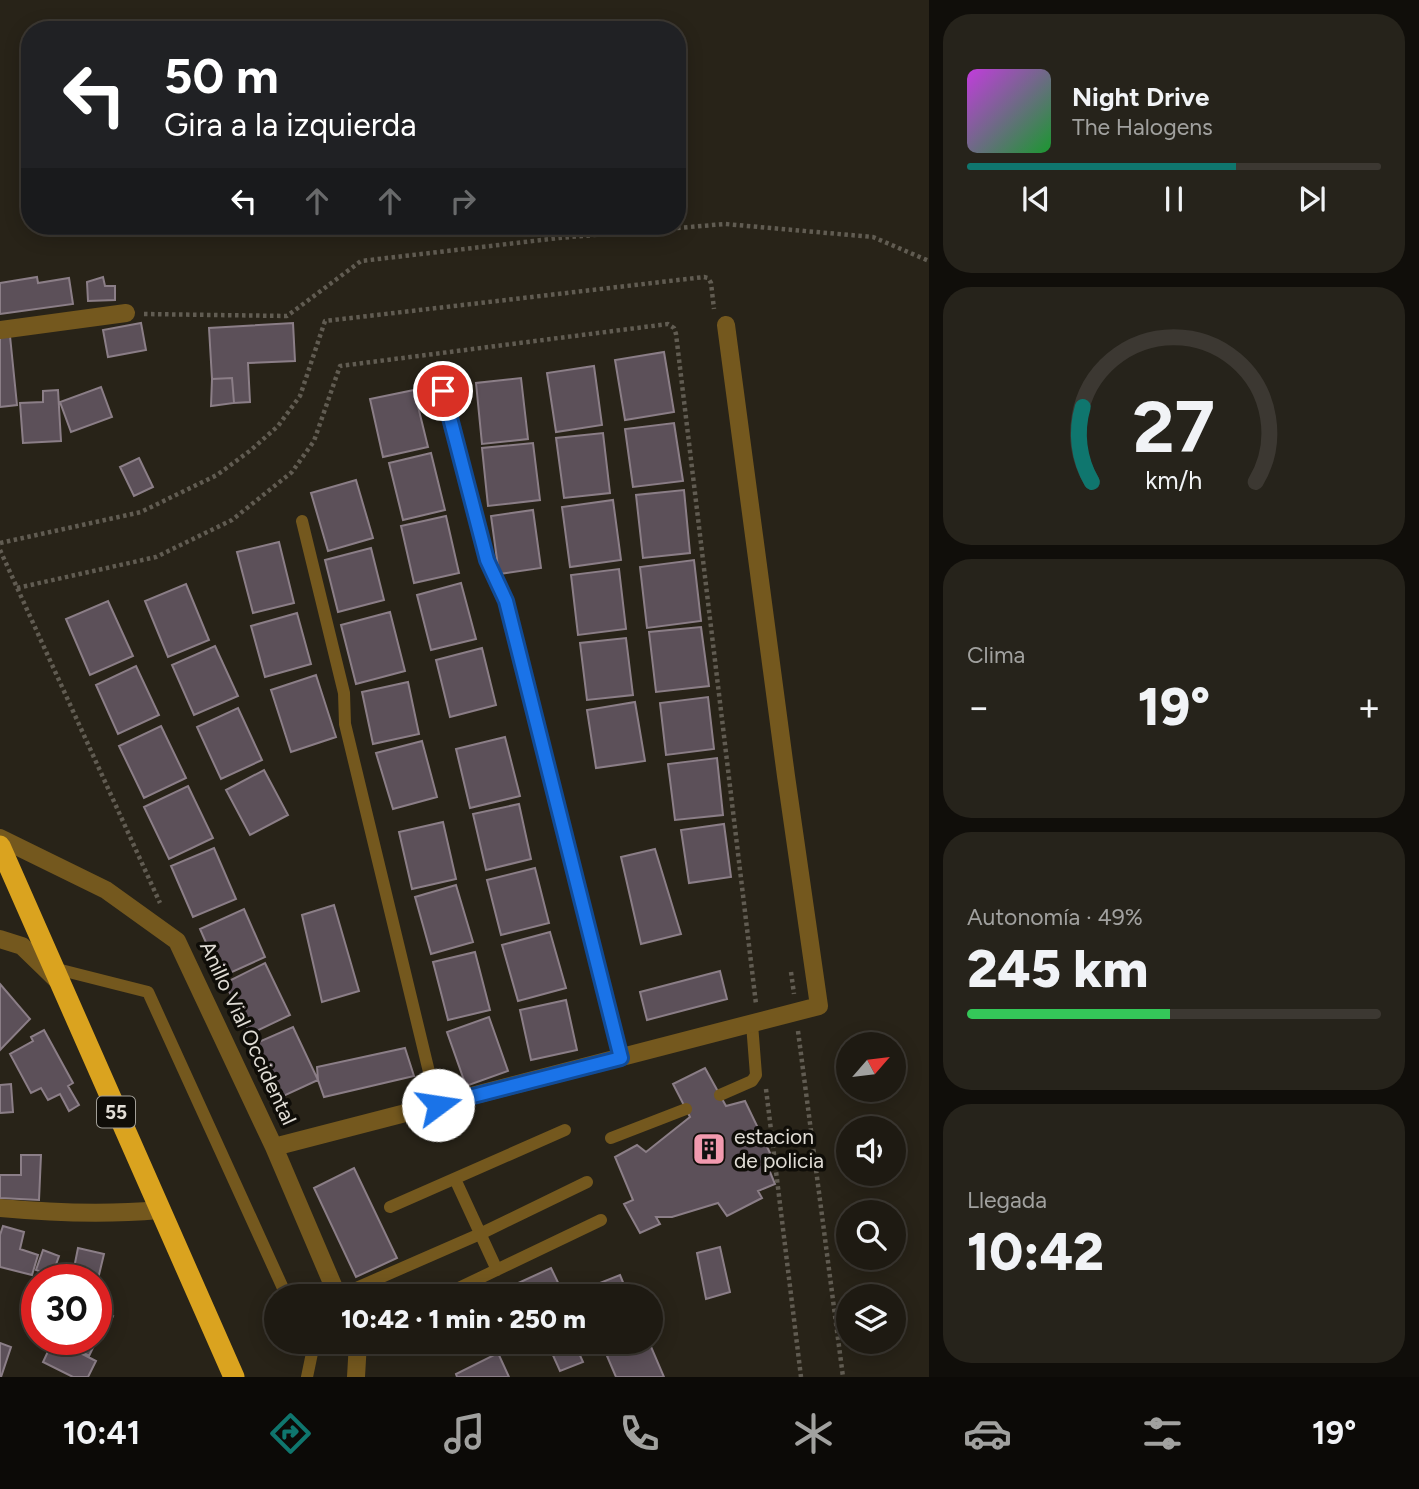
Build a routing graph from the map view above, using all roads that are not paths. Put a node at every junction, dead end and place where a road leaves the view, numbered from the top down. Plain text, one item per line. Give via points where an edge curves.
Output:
1 (126, 313) road end
2 (726, 325) dead end
3 (0, 330) edge
4 (443, 391) dead end
5 (302, 521) dead end
6 (0, 838) edge
7 (0, 846) edge
8 (0, 939) edge
9 (56, 974) junction
10 (755, 1023) junction
11 (621, 1058) junction
12 (720, 1094) dead end
13 (438, 1105) junction
14 (686, 1109) dead end
15 (565, 1130) dead end
16 (611, 1138) dead end
17 (274, 1147) junction
18 (455, 1179) junction
19 (587, 1182) dead end
20 (390, 1207) dead end
21 (0, 1208) edge
22 (159, 1210) junction
23 (601, 1220) dead end
24 (480, 1234) junction
25 (497, 1270) junction
26 (281, 1284) edge
27 (333, 1284) edge
28 (365, 1284) edge
29 (467, 1284) edge
30 (312, 1354) edge
31 (357, 1354) edge
32 (234, 1377) edge
33 (307, 1377) edge
34 (356, 1377) edge

1 - 3 street
2 - 10 street via 820,1006
4 - 11 lane via 487,560 506,601
5 - 13 lane via 344,693 345,724
6 - 17 street, Anillo Vial Occidental via 106,890 177,941
7 - 9 highway, 55
8 - 9 street via 22,946
9 - 22 highway, 55
9 - 26 lane via 148,992
10 - 11 street
10 - 12 lane via 756,1074
11 - 13 street
13 - 17 street
14 - 16 lane
15 - 18 lane
17 - 27 street, Anillo Vial Occidental
18 - 20 lane
18 - 24 lane
19 - 24 lane
21 - 22 street via 120,1214
22 - 32 highway, 55
23 - 25 lane
24 - 25 lane
24 - 28 lane
25 - 29 lane
30 - 33 lane
31 - 34 street

